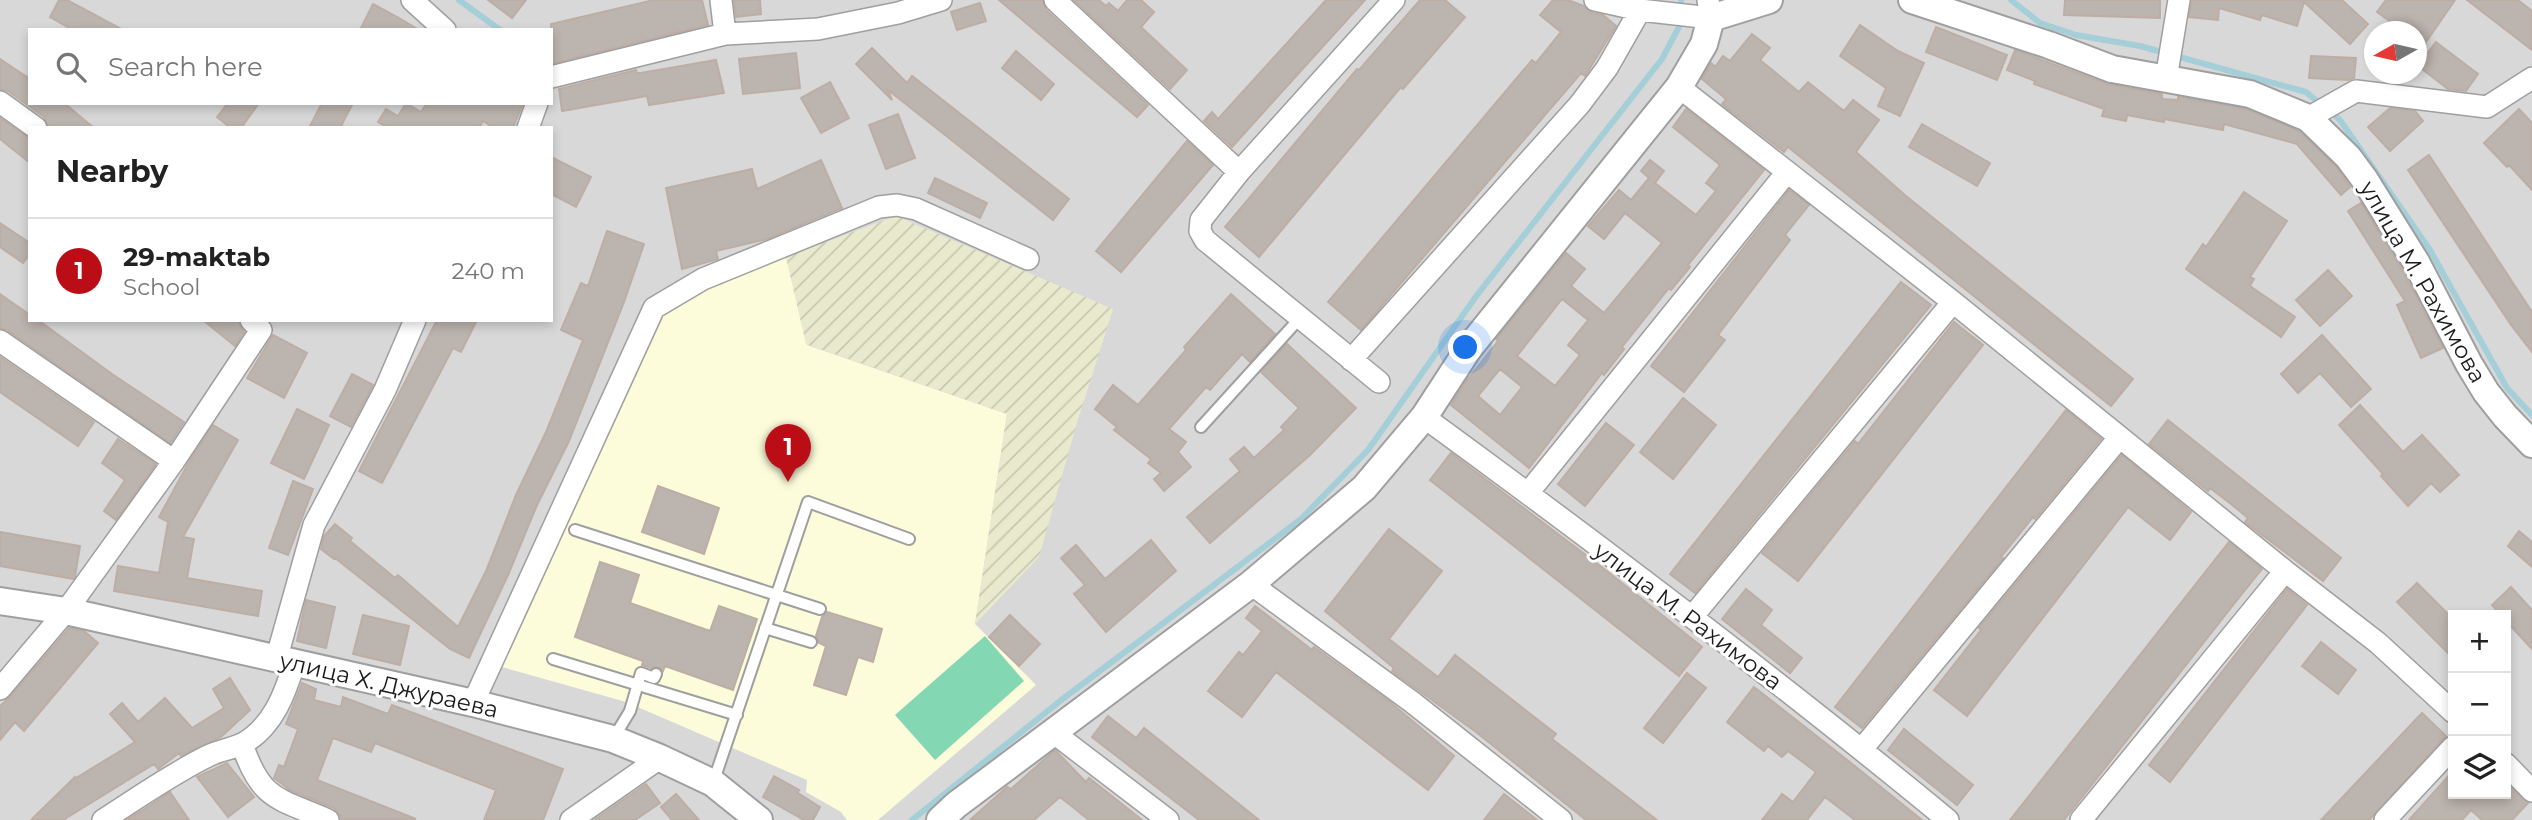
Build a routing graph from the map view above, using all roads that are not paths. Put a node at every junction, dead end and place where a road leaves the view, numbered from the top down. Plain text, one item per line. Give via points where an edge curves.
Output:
1 (412, 0) edge
2 (721, 0) edge
3 (942, 0) edge
4 (1055, 0) edge
5 (1394, 0) edge
6 (1595, 0) edge
7 (1769, 0) edge
8 (1912, 0) edge
9 (2179, 0) edge
10 (1705, 9) edge
11 (1640, 10) junction
12 (443, 28) edge
13 (725, 34) junction
14 (2169, 63) junction
15 (553, 77) edge
16 (2532, 78) edge
17 (1678, 87) junction
18 (0, 102) edge
19 (536, 105) edge
20 (2308, 118) junction
21 (33, 126) edge
22 (529, 126) edge
23 (1239, 172) junction
24 (1787, 172) junction
25 (1028, 259) dead end
26 (1953, 302) junction
27 (1300, 318) junction
28 (253, 322) edge
29 (414, 322) edge
30 (0, 341) edge
31 (1351, 360) junction
32 (1379, 382) dead end
33 (1424, 418) junction
34 (1201, 427) dead end
35 (2119, 438) junction
36 (2532, 444) edge
37 (174, 461) junction
38 (1528, 493) junction
39 (575, 530) dead end
40 (909, 539) dead end
41 (2284, 570) junction
42 (1251, 584) junction
43 (775, 595) junction
44 (0, 601) edge
45 (820, 610) dead end
46 (66, 611) junction
47 (1692, 617) junction
48 (765, 628) junction
49 (811, 642) dead end
50 (553, 659) dead end
51 (285, 662) junction
52 (656, 674) dead end
53 (0, 689) edge
54 (637, 689) junction
55 (474, 703) junction
56 (2448, 707) edge
57 (737, 715) junction
58 (1054, 733) junction
59 (613, 739) junction
60 (242, 744) junction
61 (1862, 749) junction
62 (2448, 752) edge
63 (660, 758) junction
64 (2511, 769) edge
65 (713, 783) junction
66 (2532, 791) edge
67 (103, 820) edge
68 (328, 820) edge
69 (570, 820) edge
70 (758, 820) edge
71 (940, 820) edge
72 (1168, 820) edge
73 (1561, 820) edge
74 (1948, 820) edge
75 (2081, 820) edge
76 (2385, 820) edge

1 - 12 street
2 - 13 street
3 - 13 street via 818,29
4 - 23 street
5 - 23 street
6 - 11 street
7 - 10 street
8 - 14 street, улица М. Рахимова via 2112,69
9 - 14 street
10 - 11 street
10 - 17 street via 1704,44
11 - 31 street via 1608,68 1580,104
13 - 15 street
14 - 20 street, улица М. Рахимова
16 - 20 street via 2487,107 2356,91
17 - 24 street
17 - 33 street via 1469,348
18 - 21 street
19 - 22 street
20 - 36 street, улица М. Рахимова via 2365,180 2416,262 2486,392
23 - 27 street via 1201,219 1200,231 1205,240
24 - 26 street
24 - 38 street
25 - 55 street via 916,209 879,207 703,279 654,309
26 - 35 street
26 - 47 street
27 - 31 street
27 - 34 lane
28 - 37 street via 261,330
29 - 51 street via 385,390 314,525
30 - 37 street
31 - 32 street
33 - 38 street, улица М. Рахимова
33 - 42 street via 1364,488
35 - 41 street
35 - 61 street
37 - 46 street
38 - 47 street, улица М. Рахимова
39 - 43 lane
40 - 43 lane via 807,502
41 - 56 street via 2378,643
41 - 75 street
42 - 58 street
42 - 73 street via 1412,702
43 - 45 lane
43 - 48 lane
44 - 46 street, улица Х. Джураева
46 - 51 street, улица Х. Джураева
46 - 53 street
47 - 61 street, улица М. Рахимова
48 - 49 lane
48 - 57 lane
50 - 54 lane
51 - 55 street, улица Х. Джураева
51 - 60 street via 287,688 276,710 261,730
52 - 54 lane via 654,678 641,673
54 - 57 lane
54 - 59 lane
55 - 59 street, улица Х. Джураева
57 - 65 lane
58 - 71 street
58 - 72 street
59 - 63 street, улица Х. Джураева
60 - 67 street via 209,755
60 - 68 street via 250,768 271,796
61 - 74 street, улица М. Рахимова
62 - 76 street
63 - 65 street, улица Х. Джураева
63 - 69 street
64 - 66 street
65 - 70 street, улица Х. Джураева

